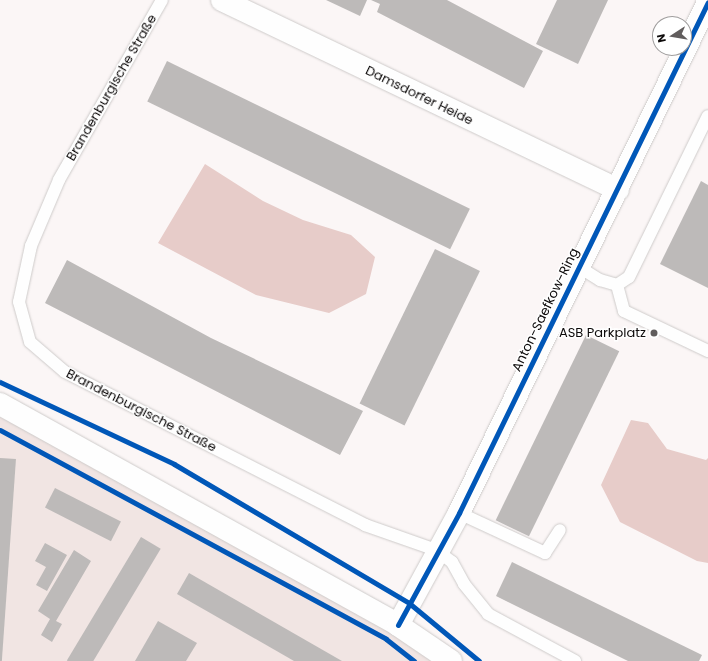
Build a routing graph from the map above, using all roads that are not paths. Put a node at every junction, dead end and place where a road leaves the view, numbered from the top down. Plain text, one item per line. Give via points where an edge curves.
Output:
1 (162, 0) edge
2 (222, 0) edge
3 (706, 15) edge
4 (708, 116) edge
5 (618, 190) junction
6 (579, 267) junction
7 (617, 285) junction
8 (708, 350) edge
9 (0, 404) edge
10 (459, 513) junction
11 (560, 530) dead end
12 (436, 550) junction
13 (398, 625) junction
14 (451, 661) edge
15 (576, 661) edge

1 - 12 lane, Brandenburgische Straße via 59,180 31,246 19,302 30,342 72,376 365,525
2 - 5 street, Damsdorfer Heide
3 - 5 street, Anton-Saefkow-Ring
4 - 7 lane via 638,263 629,277
5 - 6 street, Anton-Saefkow-Ring
6 - 7 lane via 600,280
6 - 10 street, Anton-Saefkow-Ring
7 - 8 lane via 624,311
9 - 13 street
10 - 11 lane via 545,553
10 - 12 street, Anton-Saefkow-Ring
12 - 13 street, Anton-Saefkow-Ring
12 - 15 lane, Brandenburgische Straße via 452,562 464,584 488,614
13 - 14 street

